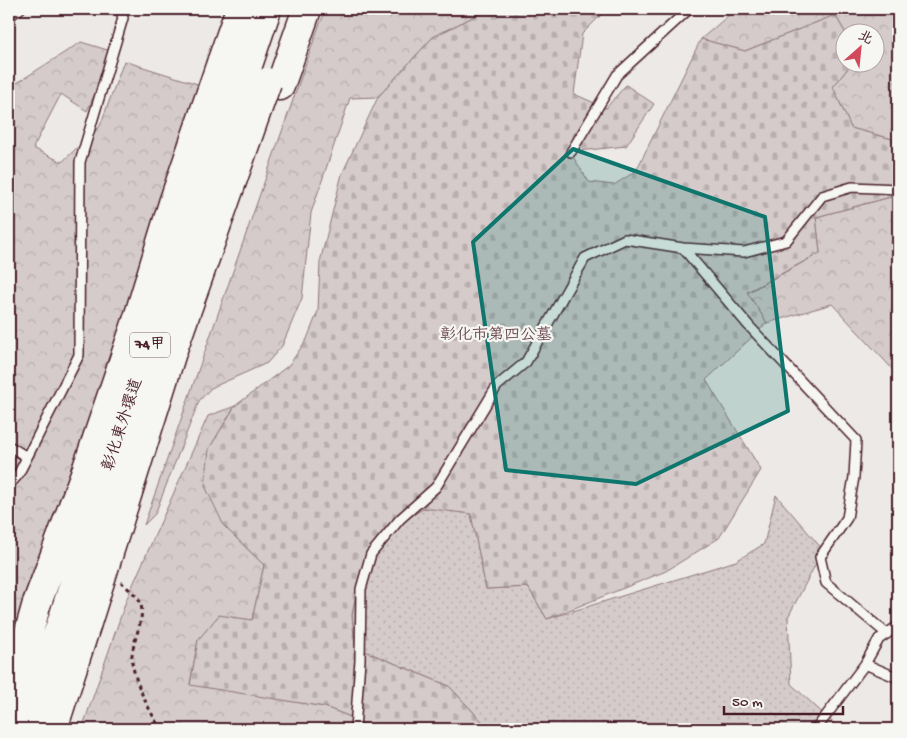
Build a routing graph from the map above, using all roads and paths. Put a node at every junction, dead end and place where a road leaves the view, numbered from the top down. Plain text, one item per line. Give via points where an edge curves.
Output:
1 (20, 9) edge
2 (120, 9) edge
3 (240, 9) edge
4 (267, 9) edge
5 (292, 9) edge
6 (307, 9) edge
7 (689, 9) edge
8 (9, 16) edge
9 (253, 76) junction
10 (570, 152) dead end
11 (898, 189) edge
12 (683, 248) junction
13 (9, 446) edge
14 (27, 457) junction
15 (9, 485) edge
16 (83, 625) junction
17 (898, 626) edge
18 (887, 634) junction
19 (865, 664) junction
20 (898, 678) edge
21 (9, 703) edge
22 (25, 729) edge
23 (52, 729) edge
24 (69, 729) edge
25 (355, 729) edge
26 (816, 729) edge

1 - 8 lane
2 - 14 lane via 123,18 80,162 79,355
3 - 9 main road, 74甲
4 - 9 main road, 彰化東外環道 / 74甲
5 - 9 main road, 彰化東外環道 / 74甲
6 - 9 main road, 74甲
7 - 10 lane via 617,75
9 - 16 main road, 彰化東外環道 / 74甲, bridge via 172,352
9 - 21 main road, 74甲, bridge via 172,203 134,330 36,603
11 - 12 lane via 852,187 822,196 786,241 744,252
12 - 18 lane via 749,326 856,440 847,518 820,557 826,583
12 - 25 lane via 625,239 585,258 526,362 498,386 436,487 400,519 370,554 360,588 360,660
13 - 14 lane
14 - 15 lane
16 - 22 main road, 彰化東外環道 / 74甲
16 - 23 main road, 彰化東外環道 / 74甲
16 - 24 main road, 74甲
17 - 18 lane
18 - 19 lane via 879,639
19 - 20 lane
19 - 26 lane

